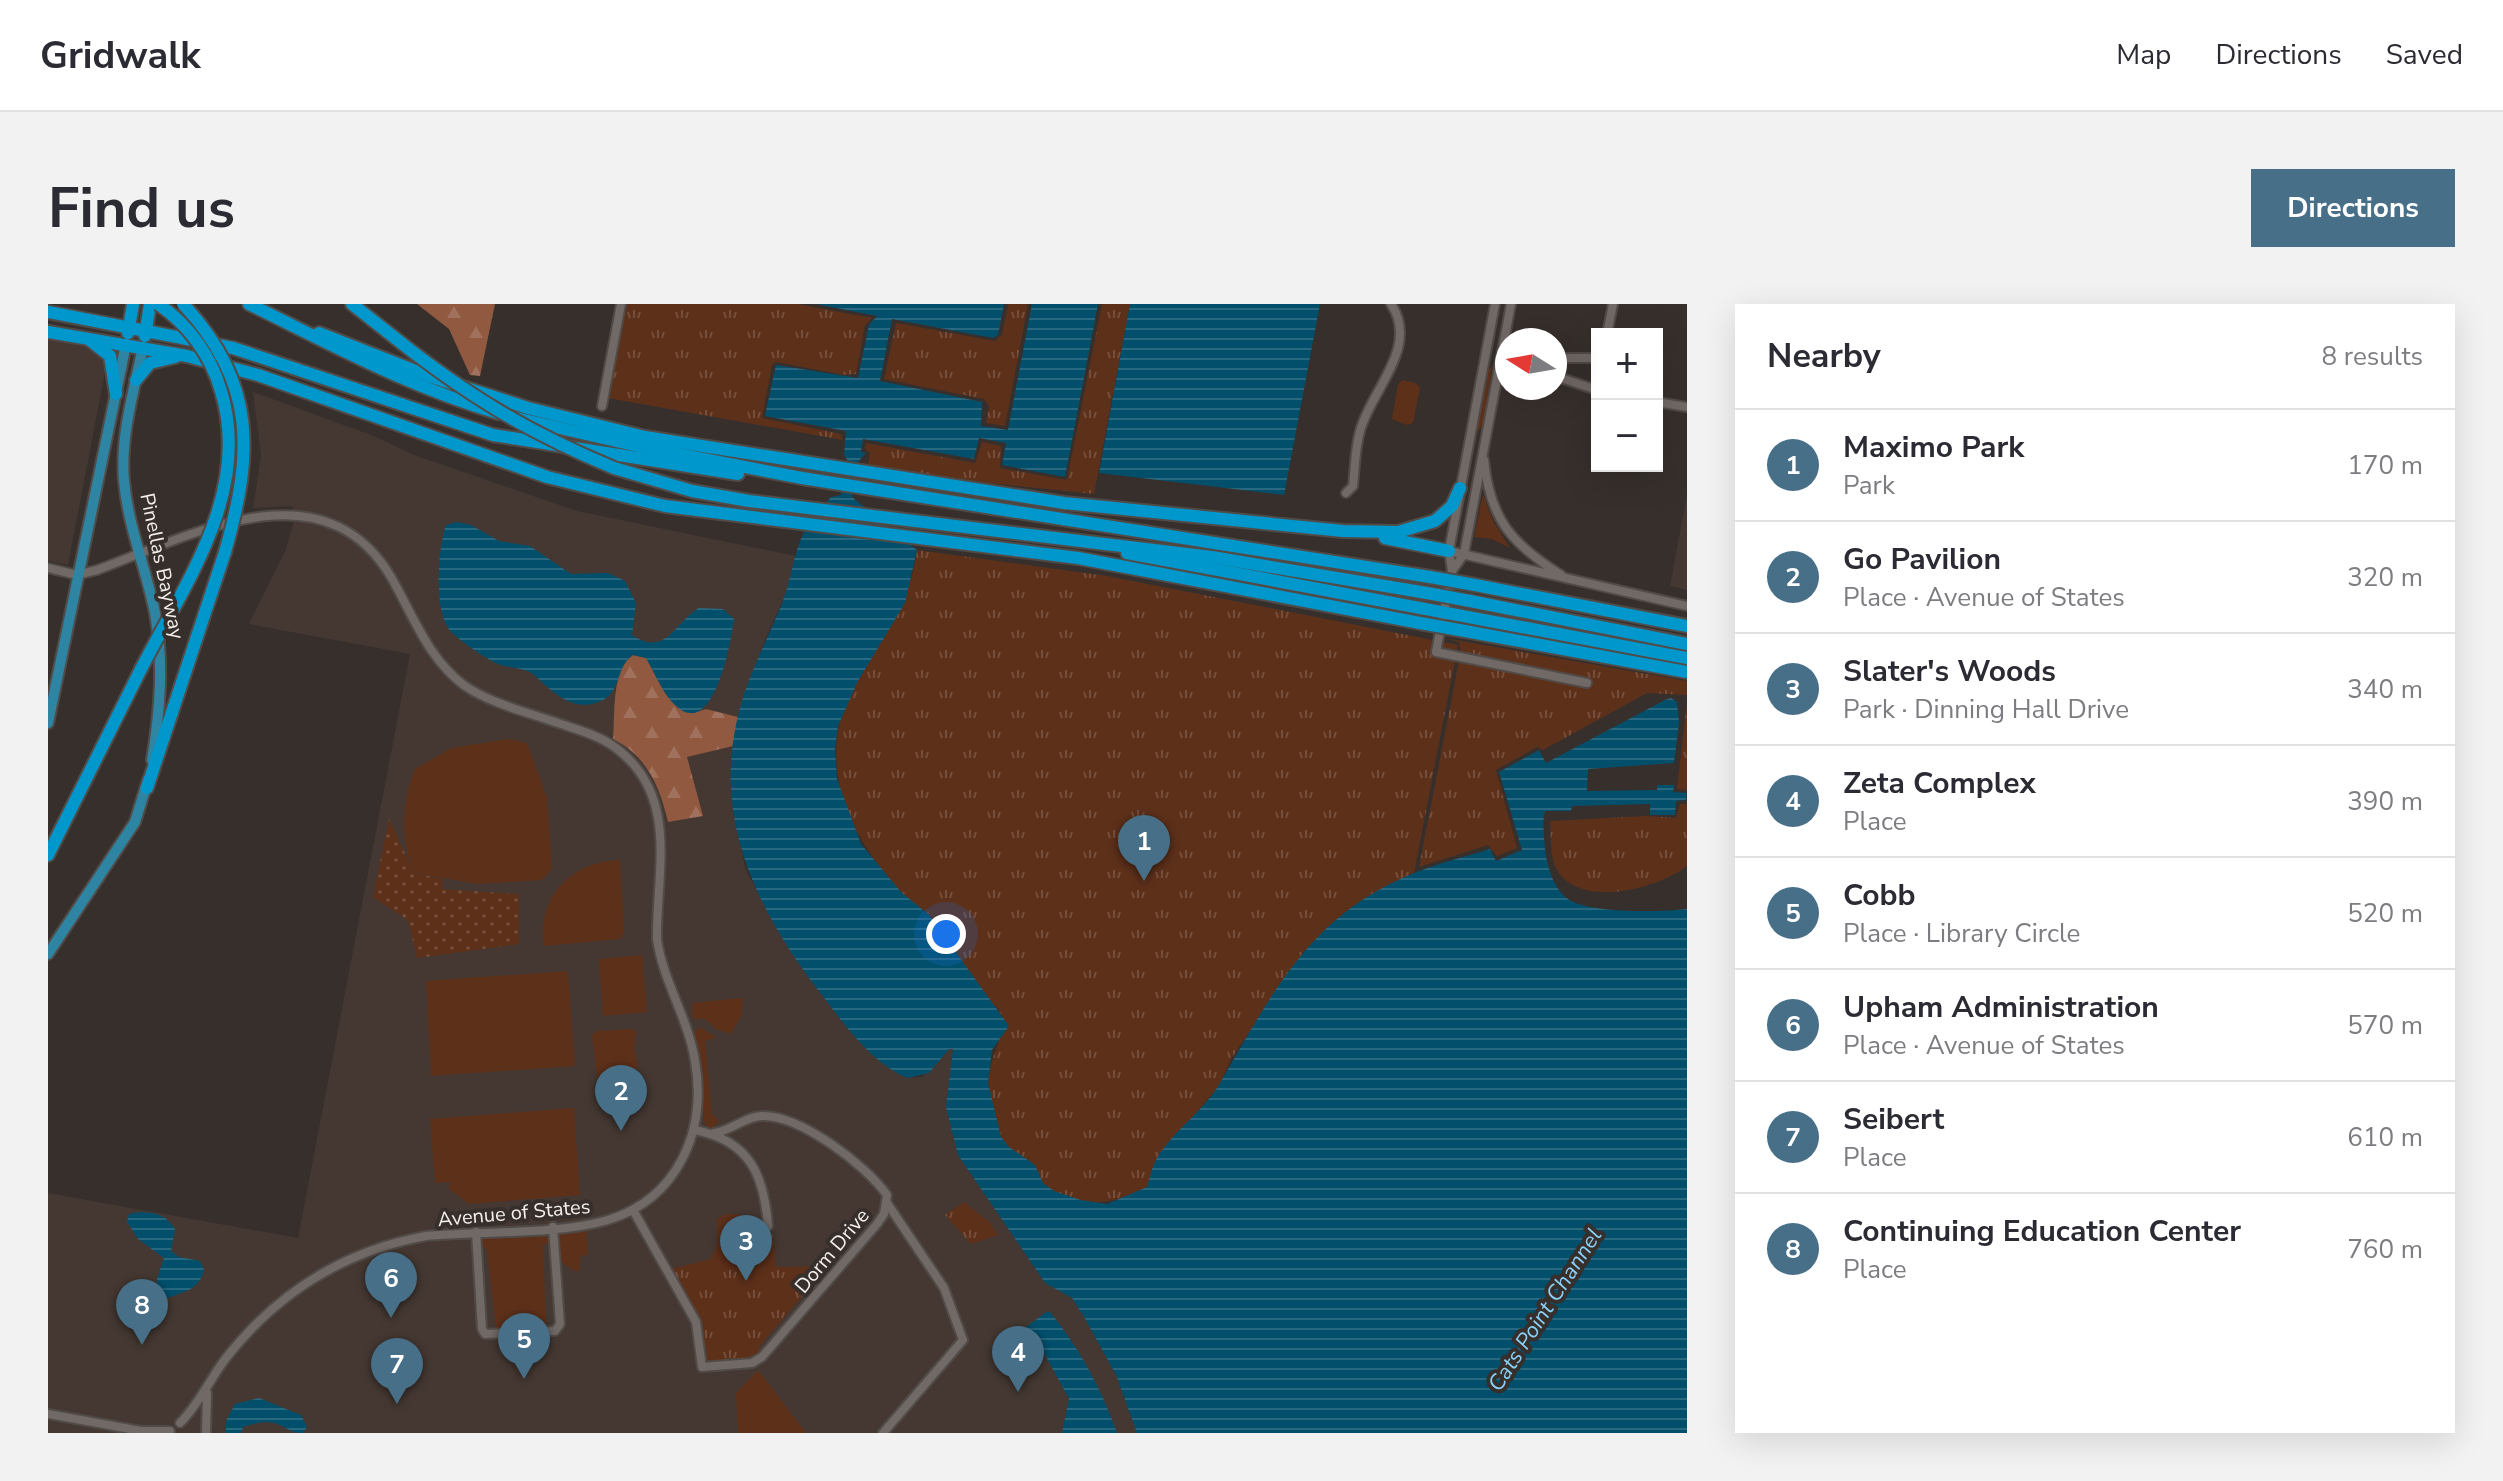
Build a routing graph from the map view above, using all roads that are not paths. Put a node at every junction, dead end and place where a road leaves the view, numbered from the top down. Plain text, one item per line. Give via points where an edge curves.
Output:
1 (133, 304) edge
2 (150, 304) edge
3 (158, 304) edge
4 (183, 304) edge
5 (249, 304) edge
6 (352, 304) edge
7 (621, 304) edge
8 (1391, 304) edge
9 (1495, 304) edge
10 (1511, 304) edge
11 (1613, 304) edge
12 (48, 312) edge
13 (289, 324) junction
14 (129, 327) junction
15 (1508, 328) edge
16 (1608, 328) edge
17 (146, 331) junction
18 (48, 332) edge
19 (89, 340) junction
20 (126, 344) junction
21 (143, 347) junction
22 (1485, 355) junction
23 (187, 356) junction
24 (1495, 357) edge
25 (1567, 358) edge
26 (1591, 358) edge
27 (1567, 379) edge
28 (136, 380) junction
29 (1591, 386) edge
30 (116, 394) junction
31 (1495, 395) edge
32 (1663, 403) edge
33 (602, 406) dead end
34 (1687, 407) edge
35 (1486, 432) junction
36 (1469, 441) junction
37 (1483, 448) junction
38 (785, 475) junction
39 (1460, 488) junction
40 (1346, 493) dead end
41 (1343, 531) junction
42 (1106, 544) junction
43 (1449, 551) junction
44 (140, 554) junction
45 (1464, 554) junction
46 (48, 568) edge
47 (1452, 571) junction
48 (77, 575) junction
49 (1569, 580) junction
50 (1687, 606) edge
51 (1444, 612) junction
52 (1687, 626) edge
53 (1687, 644) edge
54 (1687, 658) edge
55 (1687, 672) edge
56 (1587, 683) dead end
57 (48, 723) edge
58 (147, 788) junction
59 (48, 855) edge
60 (48, 954) edge
61 (695, 1130) junction
62 (718, 1133) junction
63 (887, 1203) junction
64 (633, 1210) junction
65 (768, 1226) dead end
66 (553, 1227) junction
67 (476, 1232) junction
68 (209, 1384) junction
69 (48, 1414) edge
70 (180, 1423) junction
71 (200, 1429) edge
72 (169, 1432) edge
73 (883, 1433) edge

1 - 14 highway
2 - 17 highway, Pinellas Bayway
3 - 59 highway, bridge via 204,350 215,373 225,402 230,468 209,535
4 - 58 highway, bridge via 222,354 242,410 245,471 225,552
5 - 13 highway
6 - 42 highway, bridge via 467,394 515,423 614,468 692,491 790,507
7 - 33 street
8 - 40 street via 1399,315 1398,344 1389,374 1360,428 1353,486
9 - 22 street
10 - 15 street
11 - 16 street
12 - 14 highway
13 - 38 highway via 371,367 498,413 570,433
13 - 41 highway via 528,408 645,437 1064,503
14 - 17 highway
14 - 20 highway
17 - 21 highway, Pinellas Bayway
17 - 38 highway via 233,348 493,435 754,476
18 - 19 highway
19 - 20 highway
19 - 30 highway via 110,356
20 - 21 highway
20 - 30 main road
21 - 23 highway
21 - 28 main road, Pinellas Bayway
22 - 24 street
22 - 36 street
23 - 28 highway via 158,359
23 - 55 highway, bridge via 258,375 547,477 665,506 1078,558
25 - 26 street
27 - 29 street
28 - 44 main road, Pinellas Bayway via 123,466
30 - 48 main road
31 - 35 street
32 - 34 street
35 - 36 street
35 - 37 street
36 - 39 street
37 - 45 street
37 - 49 street via 1489,494 1502,524 1528,554
38 - 52 highway, bridge via 1430,577
39 - 41 highway via 1445,513 1424,527
39 - 43 street
41 - 43 highway
42 - 51 highway via 1130,555
42 - 53 highway, bridge via 1427,593
43 - 45 street
43 - 47 street
44 - 48 street, Avenue of States
44 - 58 main road, Pinellas Bayway via 160,659 159,715
44 - 61 street, Avenue of States via 262,514 298,513 328,521 362,539 434,655 466,686 595,736 631,761 651,791 660,823 657,939 695,1061
45 - 47 street
45 - 49 street
46 - 48 street
47 - 51 street
48 - 57 main road
49 - 50 street
51 - 54 highway
51 - 56 street via 1436,652
58 - 60 main road, Pinellas Bayway via 135,822
61 - 62 street
61 - 64 street, Avenue of States via 667,1184
62 - 63 street, Dorm Drive via 759,1116 794,1122 877,1182
62 - 65 street via 756,1166
63 - 64 street, Dorm Drive via 877,1224 762,1357 752,1363 702,1367 693,1315
63 - 73 street via 944,1288 963,1340
64 - 66 street, Avenue of States via 592,1223
66 - 67 street, Avenue of States
66 - 67 street via 560,1324 555,1331 510,1334 485,1334 482,1329
67 - 68 street, Avenue of States via 396,1242 319,1274 266,1313
68 - 70 street, Avenue of States
68 - 71 street
69 - 72 street
70 - 71 street
70 - 72 street, Avenue of States

